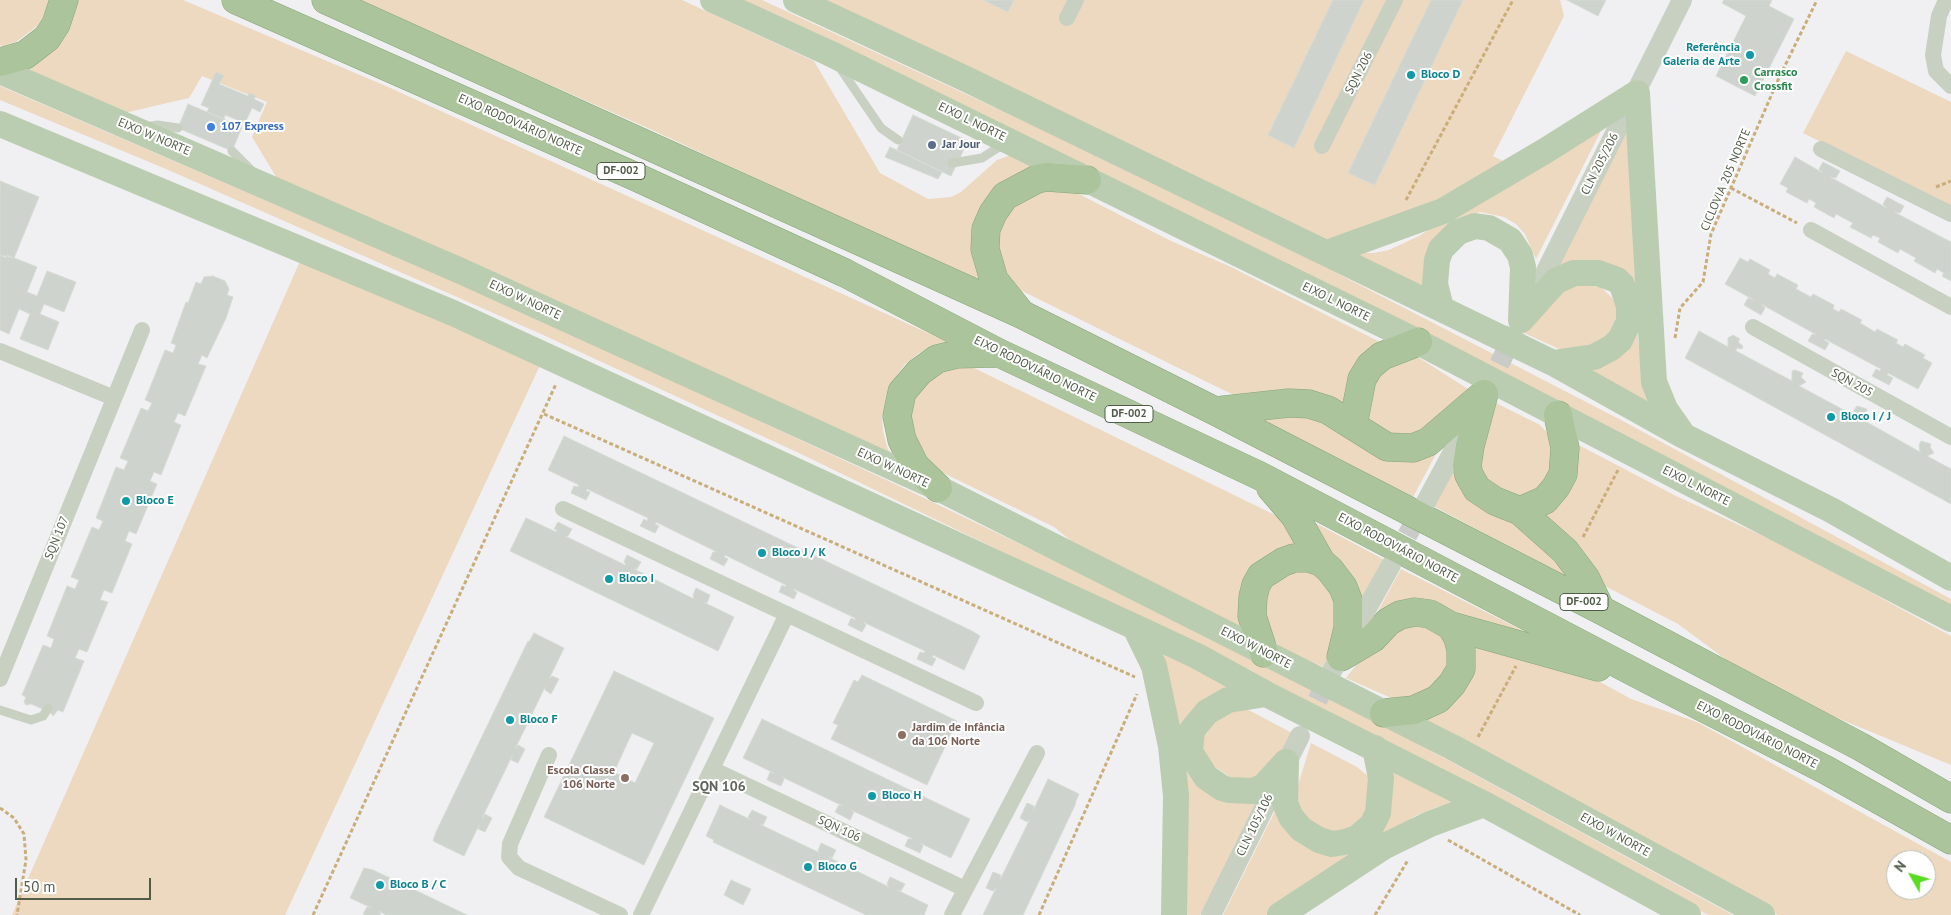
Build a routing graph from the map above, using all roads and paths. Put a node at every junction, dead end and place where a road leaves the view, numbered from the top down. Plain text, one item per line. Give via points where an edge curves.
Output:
1 (64, 0) edge
2 (236, 0) edge
3 (326, 0) edge
4 (712, 0) edge
5 (796, 0) edge
6 (1076, 0) edge
7 (1395, 0) edge
8 (1513, 0) edge
9 (1682, 0) edge
10 (1817, 0) edge
11 (1946, 0) edge
12 (1067, 18) dead end
13 (829, 53) junction
14 (0, 62) edge
15 (0, 71) edge
16 (1951, 86) edge
17 (1636, 93) junction
18 (0, 124) edge
19 (178, 128) dead end
20 (134, 129) junction
21 (898, 140) dead end
22 (1009, 140) junction
23 (1322, 146) dead end
24 (1821, 149) dead end
25 (232, 151) dead end
26 (952, 163) dead end
27 (1087, 180) junction
28 (262, 184) junction
29 (1731, 188) junction
30 (1951, 214) edge
31 (1811, 230) joint
32 (1389, 232) junction
33 (1327, 253) junction
34 (1951, 307) edge
35 (1441, 308) junction
36 (1021, 314) junction
37 (1520, 324) junction
38 (1753, 327) dead end
39 (142, 330) dead end
40 (1418, 342) junction
41 (1673, 345) dead end
42 (0, 351) edge
43 (999, 353) junction
44 (1553, 363) junction
45 (557, 382) dead end
46 (1485, 393) junction
47 (114, 398) junction
48 (1214, 411) junction
49 (544, 414) junction
50 (1558, 415) junction
51 (1354, 425) junction
52 (1682, 435) junction
53 (1951, 437) edge
54 (1618, 469) dead end
55 (1260, 476) junction
56 (938, 488) junction
57 (1426, 502) tunnel mouth
58 (563, 509) dead end
59 (1520, 511) junction
60 (1582, 540) dead end
61 (1321, 562) junction
62 (1391, 566) tunnel mouth
63 (1951, 578) edge
64 (1601, 610) junction
65 (788, 614) junction
66 (1951, 619) edge
67 (1451, 626) junction
68 (1135, 627) junction
69 (1264, 653) junction
70 (1336, 665) junction
71 (1517, 665) dead end
72 (0, 679) edge
73 (1650, 681) junction
74 (1152, 685) junction
75 (1266, 694) junction
76 (976, 703) dead end
77 (48, 708) dead end
78 (0, 710) edge
79 (1384, 713) junction
80 (1300, 736) tunnel mouth
81 (1477, 740) dead end
82 (1861, 746) junction
83 (1375, 748) junction
84 (1037, 753) dead end
85 (549, 755) dead end
86 (1286, 762) junction
87 (712, 770) junction
88 (1951, 778) edge
89 (1951, 799) edge
90 (1484, 804) junction
91 (0, 808) edge
92 (1446, 839) dead end
93 (1951, 840) edge
94 (1413, 852) dead end
95 (965, 889) junction
96 (18, 915) edge
97 (313, 915) edge
98 (620, 915) edge
99 (641, 915) edge
100 (952, 915) edge
101 (1039, 915) edge
102 (1174, 915) edge
103 (1210, 915) edge
104 (1280, 915) edge
105 (1375, 915) edge
106 (1580, 915) edge
107 (1688, 915) edge
108 (1762, 915) edge

1 - 14 highway via 47,38 25,56
2 - 43 highway, EIXO RODOVIÁRIO NORTE / DF-002 via 837,269
3 - 36 highway, DF-002
4 - 13 main road, EIXO L NORTE
5 - 33 main road
6 - 12 street
7 - 23 street, SQN 206
8 - 32 path
9 - 17 street, CLN 205/206
10 - 29 path, CICLOVIA 205 NORTE
11 - 16 street via 1939,16 1933,55 1936,70
13 - 21 lane via 881,128
13 - 22 main road, EIXO L NORTE
15 - 20 main road, EIXO W NORTE
17 - 32 main road via 1545,152 1443,211
17 - 37 street, CLN 205/206
17 - 52 main road via 1654,382 1665,409
18 - 68 main road via 453,313
19 - 20 lane via 158,125
20 - 28 main road, EIXO W NORTE
22 - 26 lane via 982,158
22 - 27 main road, EIXO L NORTE
24 - 30 street
25 - 28 lane
27 - 36 highway via 1037,179 1005,196 992,213 986,229 985,250 994,280
27 - 40 main road, EIXO L NORTE
28 - 56 main road, EIXO W NORTE
29 - 31 path
29 - 41 path, CICLOVIA 205 NORTE via 1711,234 1703,282 1680,308
31 - 34 street
32 - 33 main road
33 - 35 main road
35 - 37 main road via 1436,284 1441,249 1458,232 1475,226 1490,228 1510,240 1520,255 1523,267
35 - 44 main road
36 - 48 highway, DF-002
37 - 44 main road via 1556,282 1574,273 1598,273 1617,280 1629,306 1629,321 1620,340 1594,357
38 - 53 street, SQN 205
39 - 47 street, SQN 107
40 - 50 main road, EIXO L NORTE
40 - 51 highway via 1382,356 1370,366 1356,402
42 - 47 street
43 - 55 highway, EIXO RODOVIÁRIO NORTE / DF-002
43 - 56 highway via 957,354 937,359 919,372 902,392 897,416 902,440 915,466
44 - 52 main road
45 - 49 path
46 - 51 highway via 1444,430 1413,448 1386,447
46 - 57 street
46 - 59 highway via 1470,446 1469,475 1477,489 1494,501
47 - 72 street, SQN 107
48 - 51 highway via 1309,404 1328,410
48 - 64 highway, DF-002
49 - 74 path
49 - 97 path
50 - 59 highway via 1566,448 1563,474 1556,488 1544,500
50 - 66 main road, EIXO L NORTE
52 - 63 main road via 1831,510
54 - 60 path
55 - 61 highway via 1295,516
55 - 73 highway, EIXO RODOVIÁRIO NORTE / DF-002
56 - 69 main road, EIXO W NORTE
58 - 65 street
59 - 64 highway via 1565,551 1586,579
61 - 69 highway via 1294,558 1261,576 1251,606
61 - 70 highway via 1343,587 1348,600 1348,628
62 - 70 street
64 - 82 highway, DF-002
65 - 76 street
65 - 87 street
67 - 70 highway via 1430,614 1400,615
67 - 73 highway
67 - 79 highway via 1461,650 1460,669 1452,684 1438,698 1414,710
68 - 74 main road via 1154,666
68 - 75 main road
69 - 79 main road, EIXO W NORTE
71 - 81 path
73 - 93 highway, EIXO RODOVIÁRIO NORTE / DF-002 via 1826,770
74 - 101 path
74 - 102 main road via 1171,746 1176,796
75 - 83 main road
75 - 86 main road via 1228,700 1207,712 1192,730 1190,752 1206,777 1230,790 1254,791 1264,786
77 - 78 lane via 43,716 31,720
79 - 108 main road, EIXO W NORTE
80 - 86 street, CLN 105/106
82 - 88 highway
82 - 89 highway, DF-002
83 - 86 main road via 1381,778 1378,813 1372,825 1357,838 1345,842 1332,844 1319,840 1301,829 1291,817 1285,803
83 - 90 main road
84 - 95 street
85 - 98 street via 510,844 509,857 519,868
86 - 103 street, CLN 105/106
87 - 95 street, SQN 106
87 - 99 street
90 - 104 main road via 1430,824 1385,846
90 - 107 main road
91 - 96 path via 14,818 24,834 26,860
92 - 106 path
94 - 105 path
95 - 100 street

